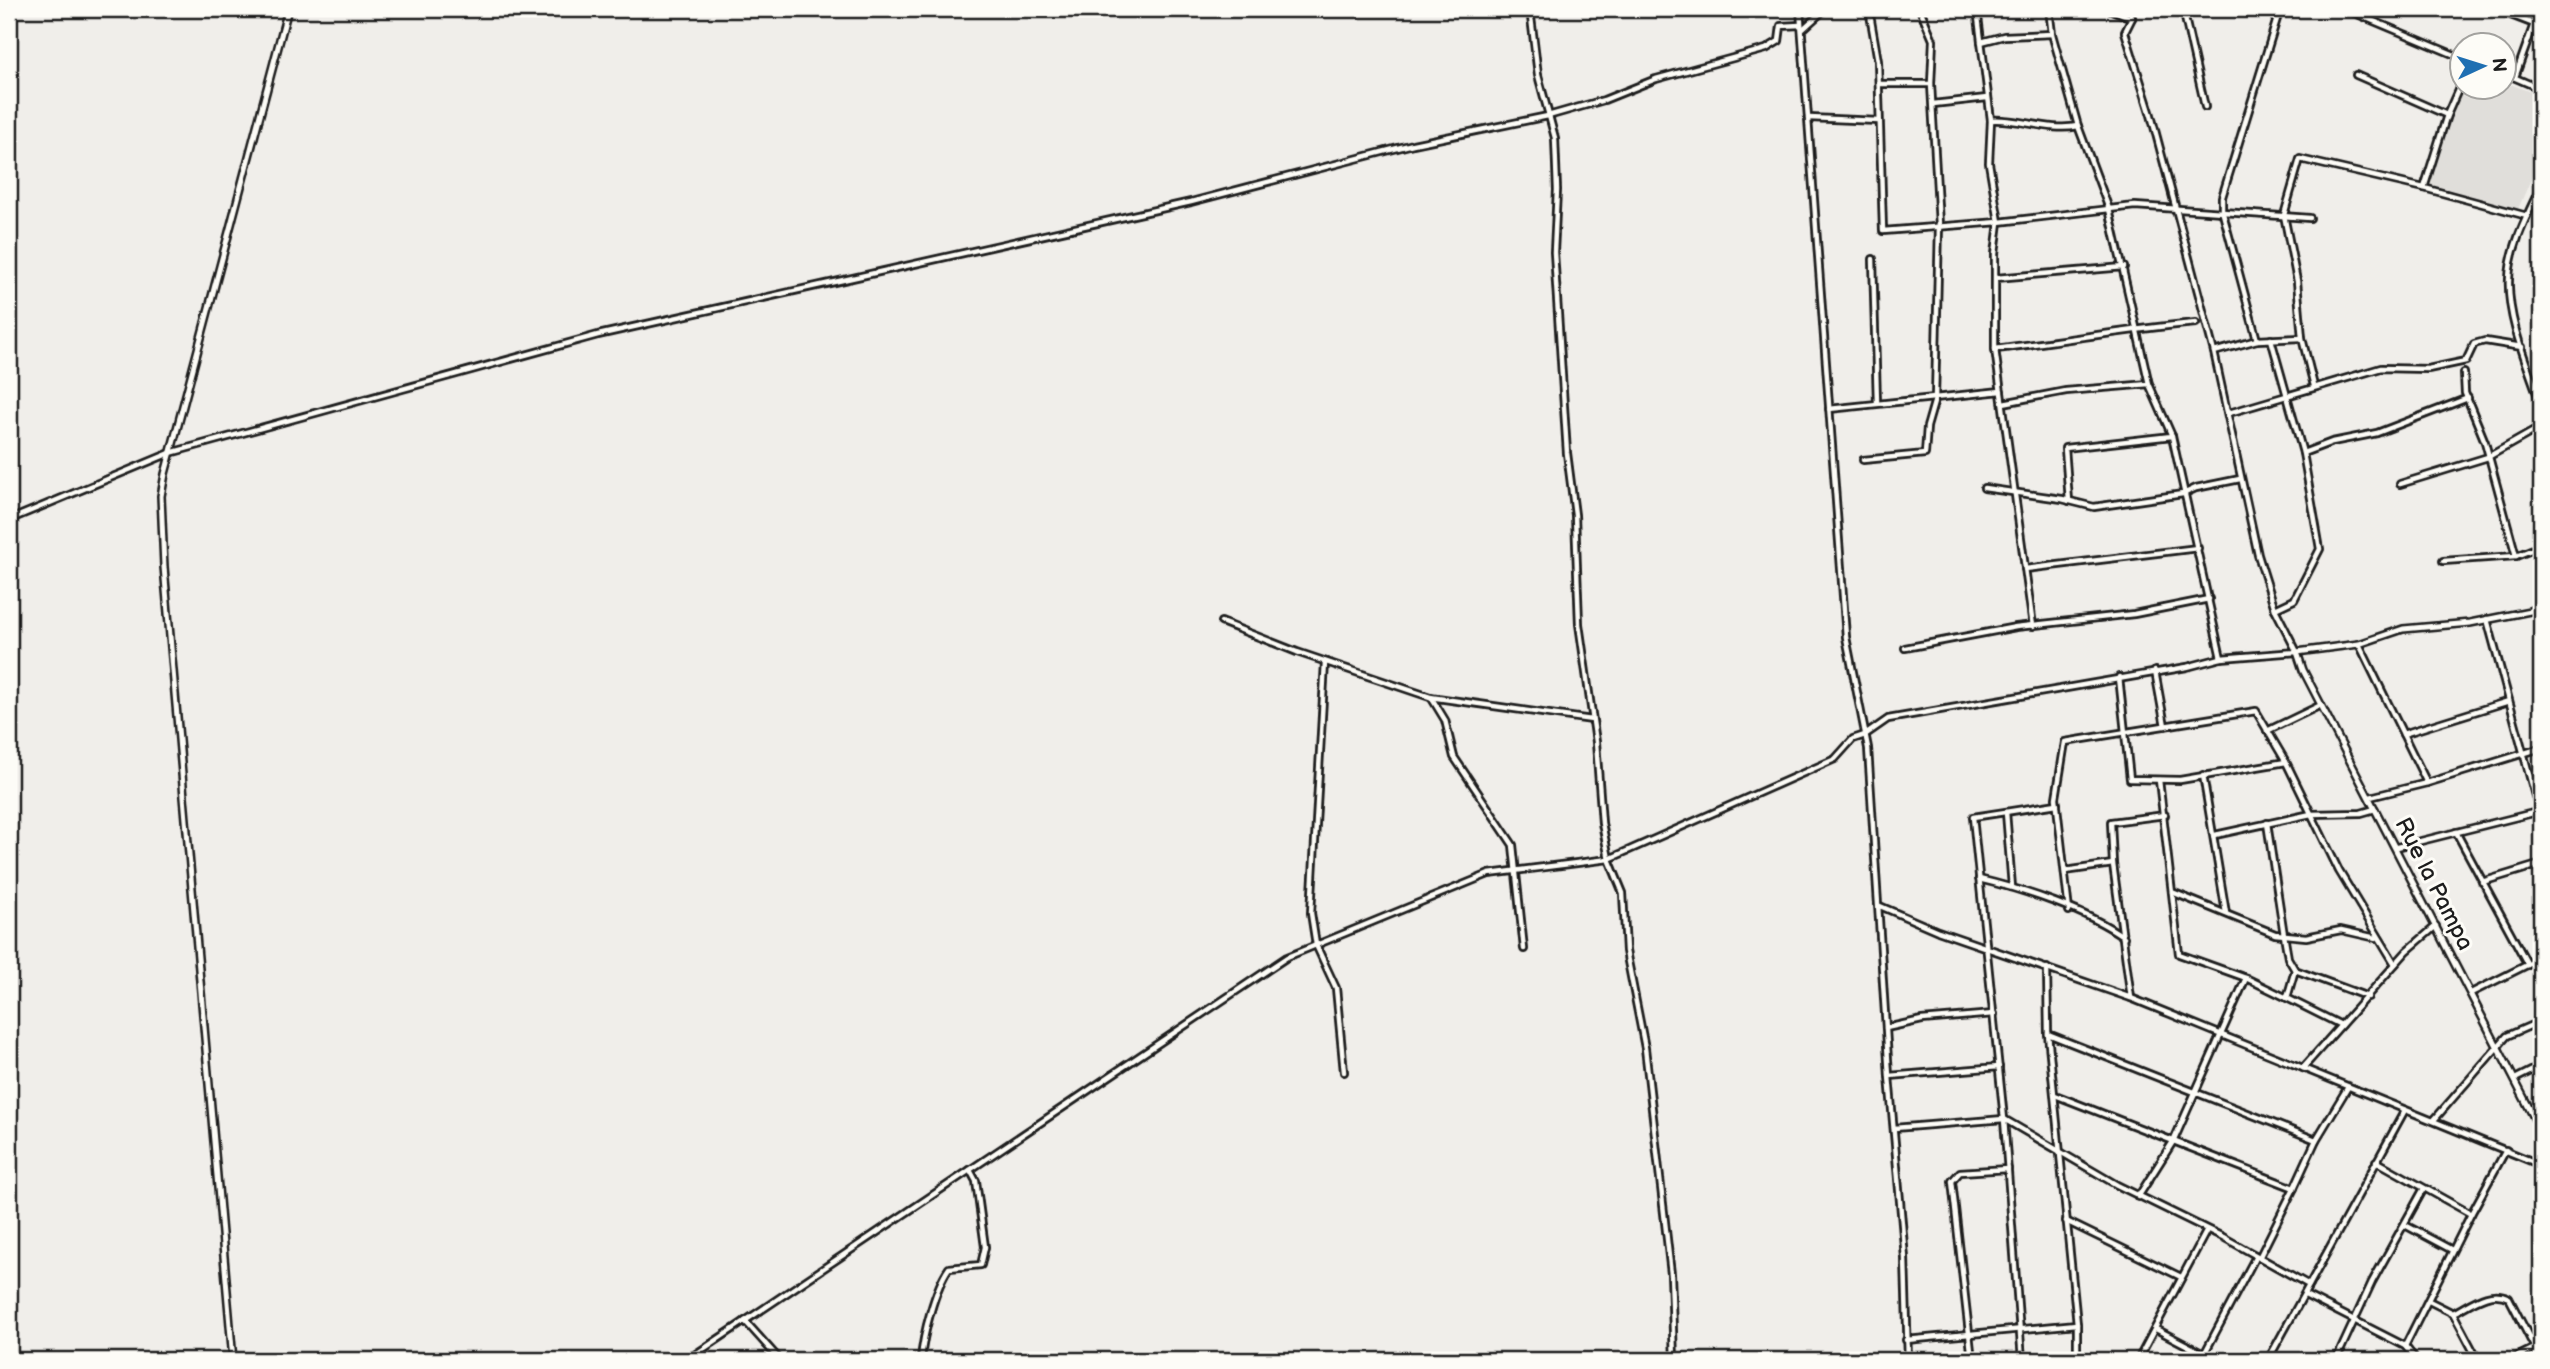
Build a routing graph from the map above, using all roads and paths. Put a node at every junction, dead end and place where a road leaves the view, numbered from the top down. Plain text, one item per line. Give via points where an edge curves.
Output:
1 (288, 9) edge
2 (1530, 9) edge
3 (1800, 9) edge
4 (1825, 9) edge
5 (1869, 9) edge
6 (1920, 9) edge
7 (1977, 9) edge
8 (2049, 9) edge
9 (2109, 9) edge
10 (2130, 9) edge
11 (2183, 9) edge
12 (2272, 9) edge
13 (2345, 9) edge
14 (2495, 9) edge
15 (2279, 10) edge
16 (2132, 18) junction
17 (1801, 27) junction
18 (2052, 34) junction
19 (1981, 41) junction
20 (2448, 52) edge
21 (2518, 69) edge
22 (2356, 75) dead end
23 (2518, 78) edge
24 (1879, 84) junction
25 (1931, 84) junction
26 (2541, 89) edge
27 (1987, 98) junction
28 (2454, 102) edge
29 (1933, 104) junction
30 (2204, 107) dead end
31 (1548, 116) junction
32 (2448, 116) junction
33 (1809, 118) junction
34 (1991, 120) junction
35 (1879, 121) junction
36 (2078, 126) junction
37 (2541, 186) edge
38 (2424, 188) junction
39 (2174, 207) junction
40 (2109, 209) junction
41 (2222, 210) junction
42 (2284, 215) junction
43 (2527, 216) junction
44 (2310, 218) dead end
45 (1999, 222) junction
46 (1939, 225) junction
47 (1872, 259) dead end
48 (2124, 267) junction
49 (1996, 278) junction
50 (2196, 323) dead end
51 (2134, 328) junction
52 (2302, 338) junction
53 (2257, 340) junction
54 (2272, 340) junction
55 (2522, 347) junction
56 (1995, 349) junction
57 (2214, 352) junction
58 (2464, 373) dead end
59 (2149, 384) junction
60 (2314, 386) junction
61 (2001, 391) junction
62 (2286, 394) junction
63 (2468, 398) junction
64 (1935, 399) junction
65 (1877, 403) junction
66 (2003, 403) junction
67 (2541, 405) edge
68 (1829, 409) junction
69 (2229, 414) junction
70 (2541, 428) edge
71 (2172, 436) junction
72 (170, 453) junction
73 (2303, 453) junction
74 (2488, 456) junction
75 (1863, 460) dead end
76 (2240, 479) junction
77 (2400, 484) dead end
78 (1984, 488) dead end
79 (2014, 493) junction
80 (2183, 494) junction
81 (2069, 500) junction
82 (9, 520) edge
83 (2541, 546) edge
84 (2198, 548) junction
85 (2516, 556) junction
86 (2443, 561) dead end
87 (2025, 569) junction
88 (2209, 599) junction
89 (2541, 606) edge
90 (2275, 609) junction
91 (2487, 619) junction
92 (1221, 622) dead end
93 (2033, 626) junction
94 (2359, 643) junction
95 (1905, 648) dead end
96 (2297, 652) junction
97 (2221, 658) junction
98 (1325, 662) junction
99 (2155, 671) junction
100 (2119, 677) junction
101 (1430, 696) junction
102 (2509, 701) junction
103 (2321, 705) junction
104 (1592, 720) junction
105 (2165, 726) junction
106 (2267, 731) junction
107 (2123, 732) junction
108 (2403, 734) junction
109 (1866, 735) junction
110 (2541, 748) edge
111 (2525, 754) junction
112 (2286, 762) junction
113 (2203, 775) junction
114 (2159, 780) junction
115 (2427, 783) junction
116 (2370, 797) junction
117 (2057, 804) junction
118 (2376, 809) junction
119 (2540, 811) edge
120 (2006, 812) junction
121 (2311, 814) junction
122 (2165, 815) junction
123 (2541, 818) edge
124 (2267, 823) junction
125 (2456, 832) junction
126 (2214, 835) junction
127 (2397, 847) junction
128 (1609, 859) junction
129 (2113, 864) junction
130 (2541, 864) edge
131 (1516, 871) junction
132 (2065, 872) junction
133 (1979, 879) junction
134 (2482, 882) junction
135 (2012, 887) junction
136 (2172, 892) junction
137 (1880, 906) junction
138 (2070, 911) junction
139 (2226, 914) junction
140 (2437, 926) junction
141 (2284, 935) junction
142 (2125, 938) junction
143 (2377, 938) junction
144 (1316, 945) junction
145 (1986, 947) junction
146 (1524, 948) dead end
147 (2541, 958) edge
148 (2395, 964) junction
149 (2528, 965) junction
150 (2047, 968) junction
151 (2295, 970) junction
152 (2246, 978) junction
153 (2471, 993) junction
154 (2368, 997) junction
155 (2131, 998) junction
156 (2287, 998) junction
157 (1994, 1014) junction
158 (2541, 1021) edge
159 (2341, 1025) junction
160 (1886, 1028) junction
161 (2048, 1034) junction
162 (2223, 1036) junction
163 (2497, 1046) junction
164 (2541, 1066) edge
165 (1999, 1067) junction
166 (2303, 1068) junction
167 (1345, 1072) dead end
168 (1889, 1076) junction
169 (2515, 1079) junction
170 (2348, 1087) junction
171 (2195, 1091) junction
172 (2055, 1095) junction
173 (2405, 1110) junction
174 (2004, 1119) junction
175 (2434, 1120) junction
176 (1894, 1128) junction
177 (2541, 1131) edge
178 (2174, 1140) junction
179 (2316, 1140) junction
180 (2506, 1150) junction
181 (2060, 1151) junction
182 (2376, 1161) junction
183 (2541, 1165) edge
184 (2008, 1169) junction
185 (970, 1170) junction
186 (2294, 1188) junction
187 (2423, 1190) junction
188 (2138, 1197) junction
189 (2471, 1214) junction
190 (2065, 1220) junction
191 (2405, 1225) junction
192 (2207, 1230) junction
193 (2452, 1250) junction
194 (2258, 1257) junction
195 (2181, 1277) junction
196 (2309, 1285) junction
197 (2305, 1294) junction
198 (2428, 1301) junction
199 (2453, 1313) junction
200 (2353, 1320) junction
201 (745, 1321) junction
202 (2077, 1324) junction
203 (2156, 1329) junction
204 (2021, 1331) junction
205 (1969, 1334) junction
206 (1906, 1340) junction
207 (2541, 1345) edge
208 (2405, 1346) junction
209 (2534, 1349) junction
210 (2202, 1358) edge
211 (233, 1360) edge
212 (687, 1360) edge
213 (780, 1360) edge
214 (920, 1360) edge
215 (1674, 1360) edge
216 (1908, 1360) edge
217 (1972, 1360) edge
218 (2022, 1360) edge
219 (2077, 1360) edge
220 (2138, 1360) edge
221 (2215, 1360) edge
222 (2269, 1360) edge
223 (2336, 1360) edge
224 (2416, 1360) edge
225 (2478, 1360) edge
226 (2510, 1360) edge
227 (2541, 1360) edge

1 - 72 street
2 - 31 street
3 - 17 street
4 - 17 street
5 - 24 street
6 - 25 street via 1933,40
7 - 19 street
8 - 18 street
9 - 16 street
10 - 16 street
11 - 30 street
12 - 15 street
13 - 20 street
14 - 21 street via 2534,24
15 - 41 street via 2222,197
16 - 39 street via 2125,32
17 - 31 street via 1781,26 1779,41 1766,49 1656,79
17 - 33 street
18 - 19 street
18 - 36 street
19 - 27 street
22 - 32 street
23 - 26 street
24 - 25 street
24 - 35 street
25 - 29 street
27 - 29 street
27 - 34 street
28 - 32 street
29 - 46 street
31 - 72 street via 1413,144 1191,202 598,335
31 - 104 street via 1555,138 1554,252 1579,624
32 - 38 street
33 - 35 street
33 - 68 street
34 - 36 street
34 - 45 street via 1989,163
35 - 46 street via 1883,231
36 - 40 street
37 - 43 street
38 - 42 street via 2300,159
38 - 43 street
39 - 40 street
39 - 41 street
39 - 57 street
40 - 45 street
40 - 48 street
41 - 42 street
41 - 53 street
42 - 44 street
42 - 52 street
43 - 55 street via 2509,279
45 - 46 street
45 - 49 street
46 - 64 street
47 - 65 street
48 - 49 street
48 - 51 street
49 - 56 street
50 - 51 street
51 - 56 street
51 - 59 street
52 - 54 street
52 - 60 street
53 - 54 street
53 - 57 street
54 - 62 street
55 - 60 street via 2485,341 2474,344 2466,361 2427,369 2381,368
55 - 67 street
56 - 61 street
57 - 69 street
58 - 63 street
59 - 66 street via 2066,391
59 - 71 street
60 - 62 street
61 - 64 street
61 - 66 street
62 - 69 street
62 - 73 street
63 - 73 street via 2377,433
63 - 74 street
64 - 65 street
64 - 75 street via 1925,454
65 - 68 street
66 - 79 street
68 - 109 street via 1846,637
69 - 76 street
70 - 74 street
71 - 80 street
71 - 81 street via 2065,448
72 - 82 street
72 - 211 street via 161,496 161,531
73 - 90 street via 2320,549 2294,600
74 - 77 street
74 - 85 street
76 - 80 street
76 - 90 street
78 - 79 street
79 - 81 street
79 - 87 street
80 - 81 street via 2094,507
80 - 84 street
83 - 85 street
84 - 87 street
84 - 88 street
85 - 86 street
87 - 93 street
88 - 93 street
88 - 97 street
89 - 91 street
90 - 96 street
91 - 94 street via 2403,629
91 - 102 street
92 - 98 street
93 - 95 street
94 - 96 street
94 - 108 street
96 - 97 street
96 - 103 street, Rue la Pampa
97 - 99 street
98 - 101 street
98 - 144 street via 1311,913
99 - 100 street
99 - 105 street
100 - 107 street
100 - 109 street via 1888,719
101 - 104 street
101 - 131 street via 1445,720 1454,757 1513,845
102 - 108 street
102 - 111 street
103 - 106 street
103 - 116 street, Rue la Pampa
104 - 128 street
105 - 106 street via 2256,711
105 - 107 street
106 - 112 street
107 - 114 street via 2130,779
107 - 117 street via 2065,742
108 - 115 street
109 - 128 street via 1853,739 1836,759
109 - 137 street
110 - 111 street
111 - 115 street
111 - 119 street
112 - 113 street
112 - 121 street
113 - 114 street
113 - 126 street
114 - 122 street
115 - 116 street
116 - 118 street, Rue la Pampa
117 - 120 street
117 - 132 street
118 - 121 street
118 - 127 street, Rue la Pampa
119 - 123 street
119 - 125 street
120 - 133 street via 1973,817
120 - 135 street
121 - 124 street
121 - 143 street
122 - 129 street via 2111,822
122 - 136 street
124 - 126 street
124 - 141 street
125 - 127 street
125 - 134 street
126 - 139 street
127 - 140 street, Rue la Pampa
128 - 131 street
128 - 215 street via 1623,893 1626,951 1645,1048 1671,1274
129 - 132 street
129 - 142 street
130 - 134 street
131 - 144 street via 1489,874
131 - 146 street
132 - 138 street
133 - 135 street
133 - 145 street
134 - 149 street
135 - 138 street
136 - 139 street
136 - 152 street via 2179,954
137 - 145 street
137 - 160 street
138 - 142 street
139 - 141 street
140 - 148 street
140 - 153 street, Rue la Pampa
141 - 143 street via 2306,937 2341,930
141 - 151 street
142 - 155 street
143 - 148 street
144 - 167 street via 1336,988
144 - 185 street via 1287,957
145 - 150 street
145 - 157 street
147 - 149 street
148 - 154 street
149 - 153 street
150 - 155 street
150 - 161 street
151 - 154 street
151 - 156 street
152 - 156 street
152 - 162 street
153 - 163 street, Rue la Pampa
154 - 159 street
155 - 162 street
156 - 159 street
157 - 160 street
157 - 165 street
158 - 163 street via 2507,1036
159 - 166 street
160 - 168 street
161 - 171 street
161 - 172 street
162 - 166 street
162 - 171 street
163 - 169 street, Rue la Pampa
163 - 175 street
164 - 169 street
165 - 168 street
165 - 174 street
166 - 170 street
168 - 176 street
169 - 177 street, Rue la Pampa
170 - 173 street
170 - 179 street
171 - 178 street
171 - 179 street
172 - 178 street
172 - 181 street
173 - 175 street
173 - 182 street
174 - 176 street
174 - 181 street
174 - 184 street
175 - 180 street
176 - 206 street via 1905,1258
178 - 186 street
178 - 188 street
179 - 186 street
180 - 183 street
180 - 189 street
181 - 188 street
181 - 190 street
182 - 187 street
182 - 196 street
184 - 204 street
184 - 205 street via 1960,1172 1952,1181
185 - 201 street
185 - 214 street via 976,1181 985,1247 981,1265 949,1268 941,1279
186 - 194 street
187 - 189 street
187 - 191 street
188 - 192 street
189 - 193 street
190 - 195 street
190 - 202 street
191 - 193 street
191 - 200 street
192 - 194 street
192 - 195 street
193 - 198 street
194 - 196 street
194 - 210 street
195 - 203 street
196 - 197 street
197 - 200 street
197 - 222 street
198 - 199 street
198 - 208 street
199 - 209 street via 2499,1293 2514,1304
199 - 225 street
200 - 208 street
200 - 223 street
201 - 212 street
201 - 213 street
202 - 204 street
202 - 219 street
203 - 210 street
203 - 220 street
204 - 205 street
204 - 218 street
205 - 206 street
205 - 217 street
206 - 216 street
207 - 209 street
208 - 224 street
209 - 226 street
209 - 227 street
210 - 221 street

